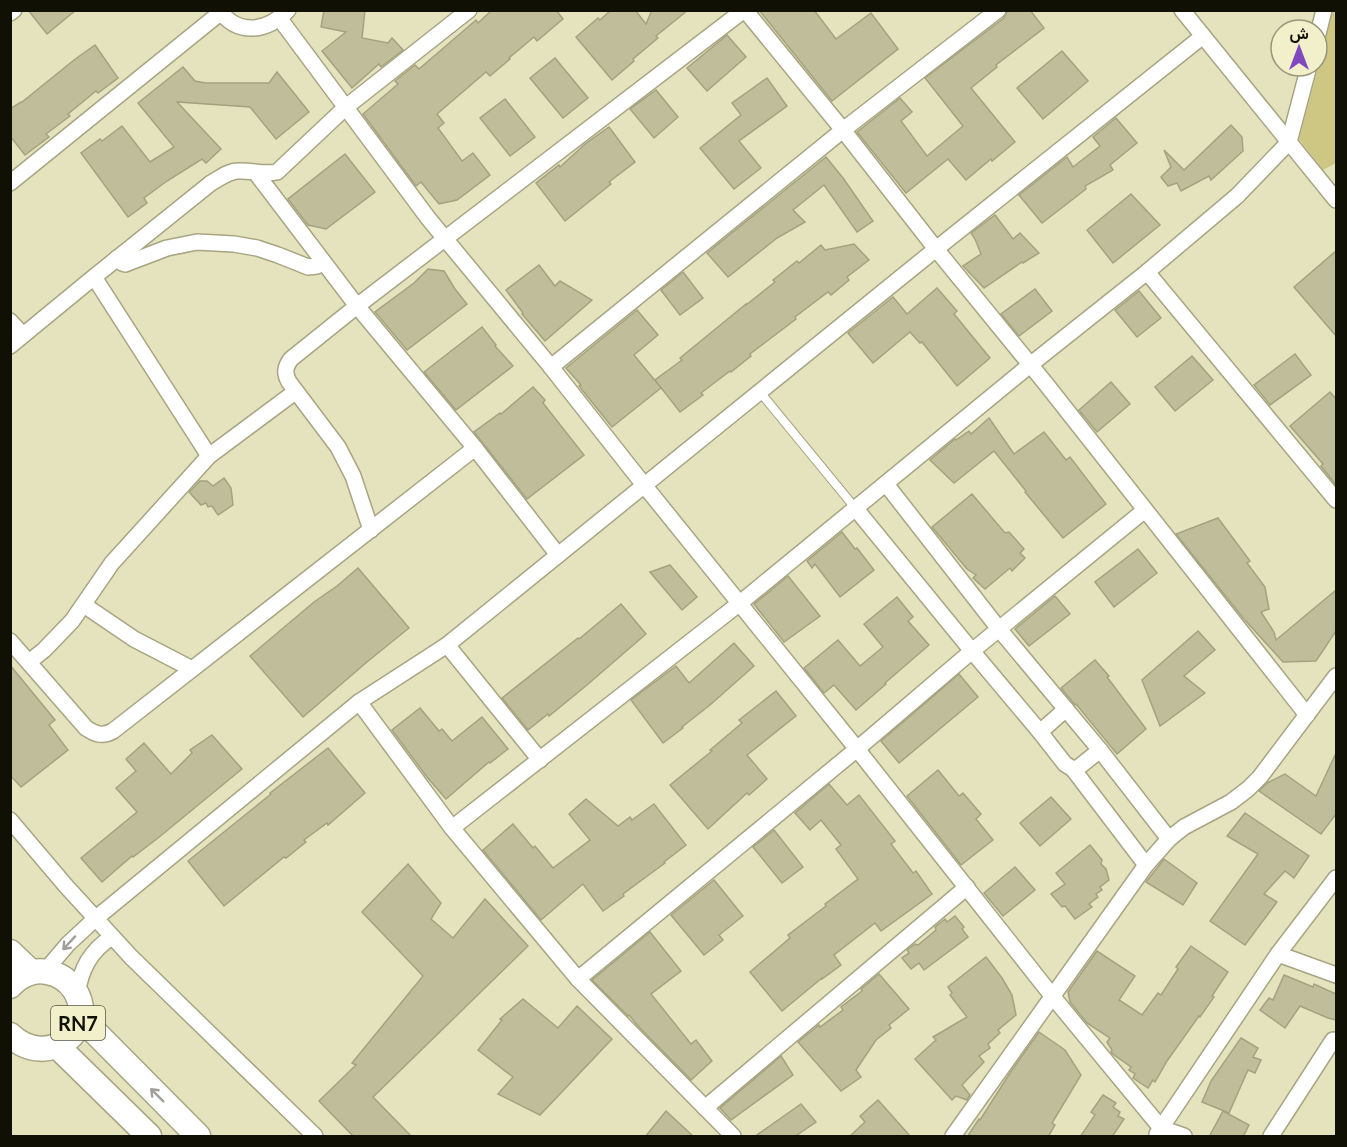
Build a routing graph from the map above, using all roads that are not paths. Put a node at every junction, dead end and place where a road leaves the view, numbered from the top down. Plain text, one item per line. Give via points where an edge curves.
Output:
1 (14, 10) edge
2 (469, 10) edge
3 (745, 10) edge
4 (998, 10) edge
5 (1182, 10) edge
6 (219, 12) edge
7 (10, 13) edge
8 (284, 15) edge
9 (1203, 36) junction
10 (1306, 78) edge
11 (346, 107) junction
12 (843, 130) junction
13 (1289, 142) junction
14 (256, 173) junction
15 (10, 183) edge
16 (1336, 200) edge
17 (445, 239) junction
18 (936, 249) junction
19 (117, 258) junction
20 (323, 262) junction
21 (1147, 272) junction
22 (94, 277) junction
23 (357, 306) junction
24 (10, 321) edge
25 (22, 335) junction
26 (10, 346) edge
27 (1030, 365) junction
28 (551, 367) junction
29 (295, 392) junction
30 (760, 392) junction
31 (475, 448) junction
32 (209, 456) junction
33 (886, 484) junction
34 (644, 485) junction
35 (1336, 500) edge
36 (855, 509) junction
37 (1145, 510) junction
38 (371, 530) junction
39 (558, 555) junction
40 (740, 603) junction
41 (84, 605) junction
42 (999, 629) junction
43 (10, 641) edge
44 (447, 645) junction
45 (972, 651) junction
46 (29, 662) junction
47 (192, 669) junction
48 (1336, 676) edge
49 (359, 702) junction
50 (1066, 709) junction
51 (1307, 715) junction
52 (1040, 732) junction
53 (857, 749) junction
54 (1100, 750) junction
55 (540, 760) junction
56 (1073, 769) junction
57 (10, 820) edge
58 (452, 828) junction
59 (1170, 839) junction
60 (1146, 865) junction
61 (1336, 878) edge
62 (967, 887) junction
63 (95, 919) junction
64 (112, 937) junction
65 (10, 952) edge
66 (1278, 954) junction
67 (38, 972) junction
68 (1336, 975) edge
69 (578, 979) junction
70 (10, 986) edge
71 (1053, 997) junction
72 (79, 1006) junction
73 (10, 1035) edge
74 (1333, 1040) dead end
75 (57, 1046) junction
76 (705, 1108) junction
77 (1159, 1132) edge
78 (149, 1137) edge
79 (198, 1137) edge
80 (315, 1137) edge
81 (733, 1137) edge
82 (953, 1137) edge
83 (1184, 1137) edge
84 (1270, 1137) edge

1 - 7 street
2 - 11 street
3 - 12 street
3 - 17 street
4 - 12 street
5 - 9 street
6 - 8 street via 238,26 249,28 271,24
6 - 15 street
8 - 11 street
9 - 13 street
9 - 18 street
10 - 13 street
11 - 14 street via 277,172
11 - 17 street
12 - 18 street
12 - 28 street
13 - 16 street
13 - 21 street via 1237,196
14 - 19 street via 237,171 211,183
14 - 20 street
17 - 23 street
17 - 28 street
18 - 27 street
18 - 30 street
19 - 20 street via 125,264 167,248 197,242 257,248 308,267
19 - 22 street
20 - 23 street
21 - 27 street
21 - 35 street
22 - 25 street
22 - 32 street
23 - 29 street via 287,364 286,376
23 - 31 street
24 - 25 street
25 - 26 street
27 - 33 street
27 - 37 street
28 - 34 street
29 - 32 street
29 - 38 street via 338,447 353,476
30 - 34 street
30 - 36 lane
31 - 38 street
31 - 39 street
32 - 41 street via 112,563
33 - 36 street
33 - 42 street
34 - 39 street
34 - 40 street
36 - 40 street
36 - 45 street
37 - 42 street
37 - 51 street
38 - 47 street
39 - 44 street
40 - 53 street
40 - 55 street
41 - 46 street via 59,636
41 - 47 street via 134,639
42 - 45 street
42 - 50 street
43 - 46 street
44 - 49 street
44 - 55 street
45 - 52 street
45 - 53 street
46 - 47 street via 86,728 99,735 113,731
48 - 51 street
49 - 58 street
49 - 63 street
50 - 52 street
50 - 54 street
51 - 59 street via 1248,789
52 - 56 street
53 - 62 street
53 - 69 street
54 - 56 street
54 - 59 street
55 - 58 street
56 - 60 street
57 - 63 street
58 - 69 street
59 - 60 street
60 - 71 street
61 - 66 street
62 - 71 street
62 - 76 street
63 - 64 street
63 -> 67 street
64 - 72 street via 94,951 82,971
64 - 80 street
65 - 67 main road, RN7
66 - 68 street
66 - 77 street
67 - 70 main road via 22,976
67 - 72 main road, RN7 via 64,978 72,986
69 - 76 street
71 - 77 street
71 - 82 street
72 - 75 main road, RN7 via 77,1026
79 -> 72 main road, RN7
73 - 75 main road, RN7 via 27,1047
74 - 84 street
75 - 78 main road, RN7
76 - 81 street
77 - 83 street

